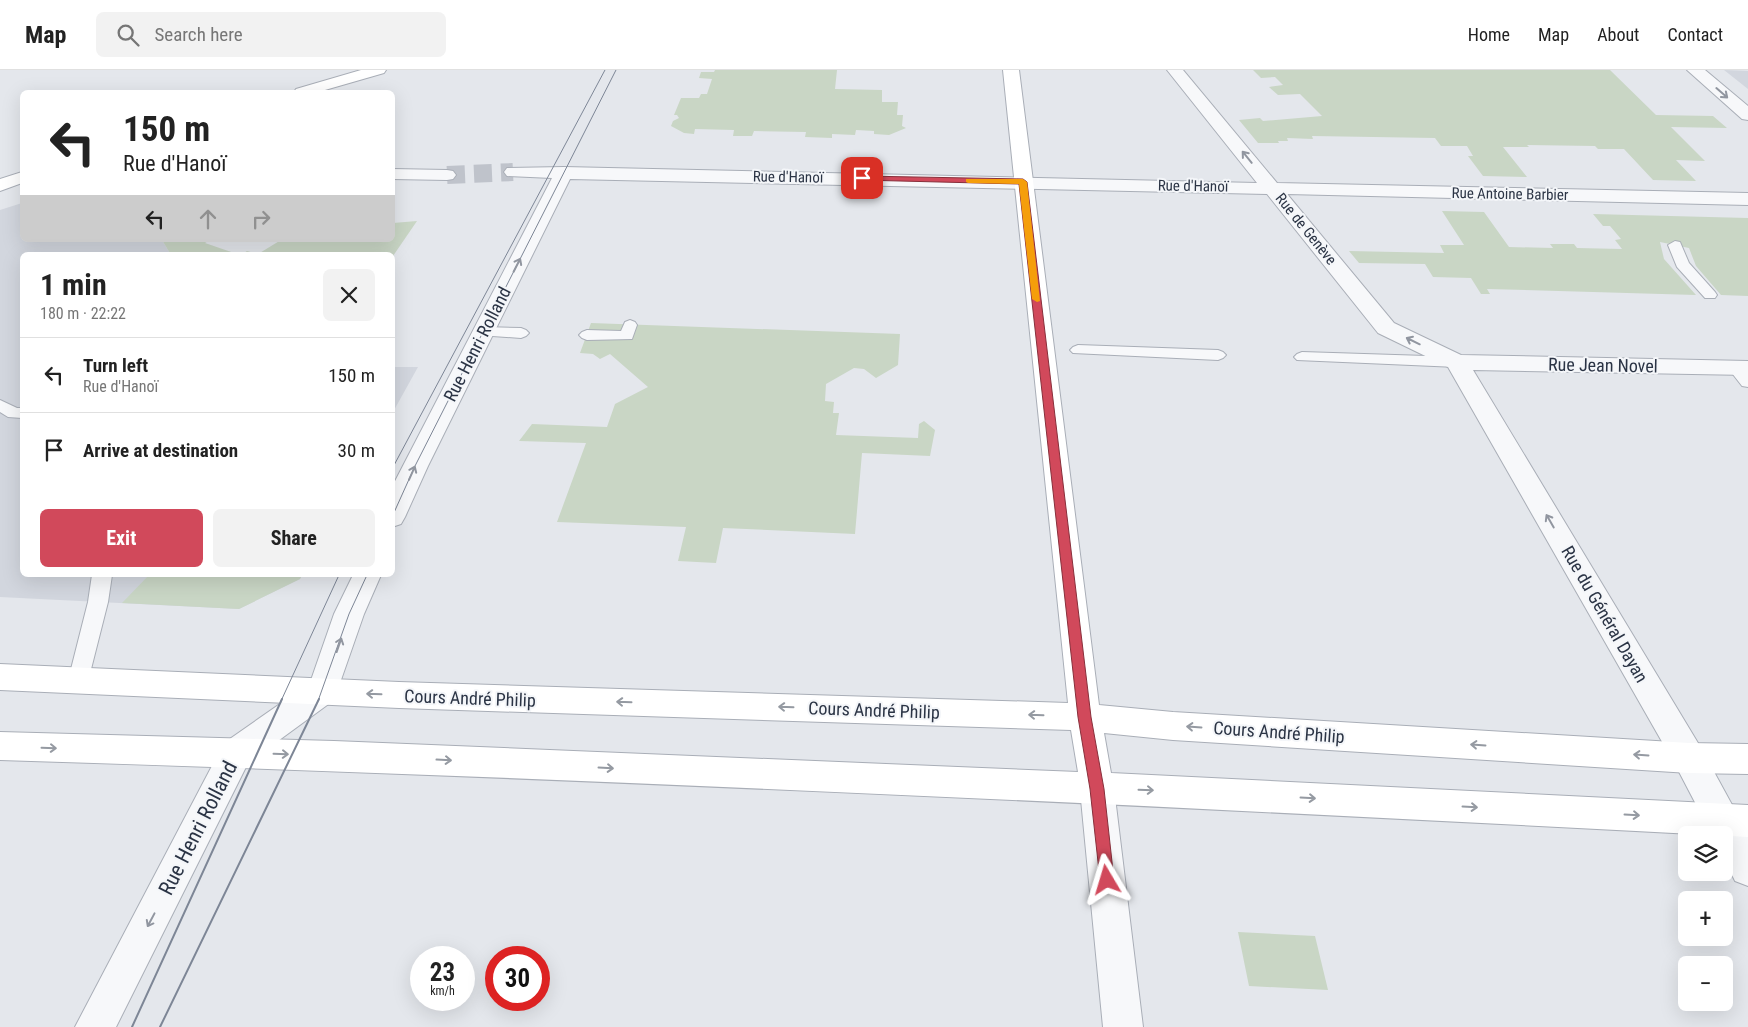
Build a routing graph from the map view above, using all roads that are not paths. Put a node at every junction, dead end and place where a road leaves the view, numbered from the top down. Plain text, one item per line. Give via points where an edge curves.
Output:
1 (378, 70) edge
2 (1175, 70) edge
3 (1695, 70) edge
4 (1012, 76) edge
5 (309, 90) edge
6 (1748, 116) edge
7 (514, 172) tunnel mouth
8 (564, 172) junction
9 (395, 174) edge
10 (447, 175) tunnel mouth
11 (20, 178) edge
12 (1023, 182) junction
13 (0, 184) edge
14 (1273, 188) junction
15 (1748, 199) edge
16 (1675, 245) dead end
17 (1710, 295) dead end
18 (630, 325) dead end
19 (483, 332) junction
20 (521, 333) dead end
21 (587, 335) dead end
22 (1078, 350) dead end
23 (1218, 355) dead end
24 (1302, 357) dead end
25 (1457, 362) junction
26 (1744, 373) edge
27 (0, 405) edge
28 (20, 413) edge
29 (395, 510) edge
30 (102, 577) edge
31 (366, 577) edge
32 (0, 677) edge
33 (78, 681) junction
34 (323, 691) junction
35 (1085, 717) junction
36 (0, 746) edge
37 (236, 753) junction
38 (1689, 758) junction
39 (1748, 760) edge
40 (1097, 789) junction
41 (1734, 820) edge
42 (1748, 869) edge
43 (95, 1027) edge
44 (1123, 1027) edge

1 - 5 street
14 -> 2 street, Rue de Genève
3 -> 6 street
4 - 12 street
7 - 8 street, Rue d'Hanoï
8 - 12 street, Rue d'Hanoï
19 -> 8 street, Rue Henri Rolland
9 - 10 street
11 - 13 street
12 - 14 street, Rue d'Hanoï
12 - 35 street
14 - 15 street, Rue Antoine Barbier
25 -> 14 street, Rue de Genève via 1386,328
16 - 17 lane via 1682,264
18 - 21 lane via 627,336
19 - 20 lane
29 -> 19 street, Rue Henri Rolland
22 - 23 lane
24 - 25 lane
25 - 26 street, Rue Jean Novel
38 -> 25 street, Rue du Général Dayan
27 - 28 lane
30 - 33 lane
34 -> 31 street
32 - 33 street, Cours André Philip
33 - 34 street, Cours André Philip
35 -> 34 street, Cours André Philip
34 - 37 street, Rue Henri Rolland
38 -> 35 street, Cours André Philip via 1173,726
35 - 40 street
36 -> 37 street
37 -> 40 street
37 -> 43 street, Rue Henri Rolland
38 - 39 street, Cours André Philip
38 - 41 street, Rue du Général Dayan
40 -> 41 street
40 - 44 street
41 - 42 street, Rue du Général Dayan

